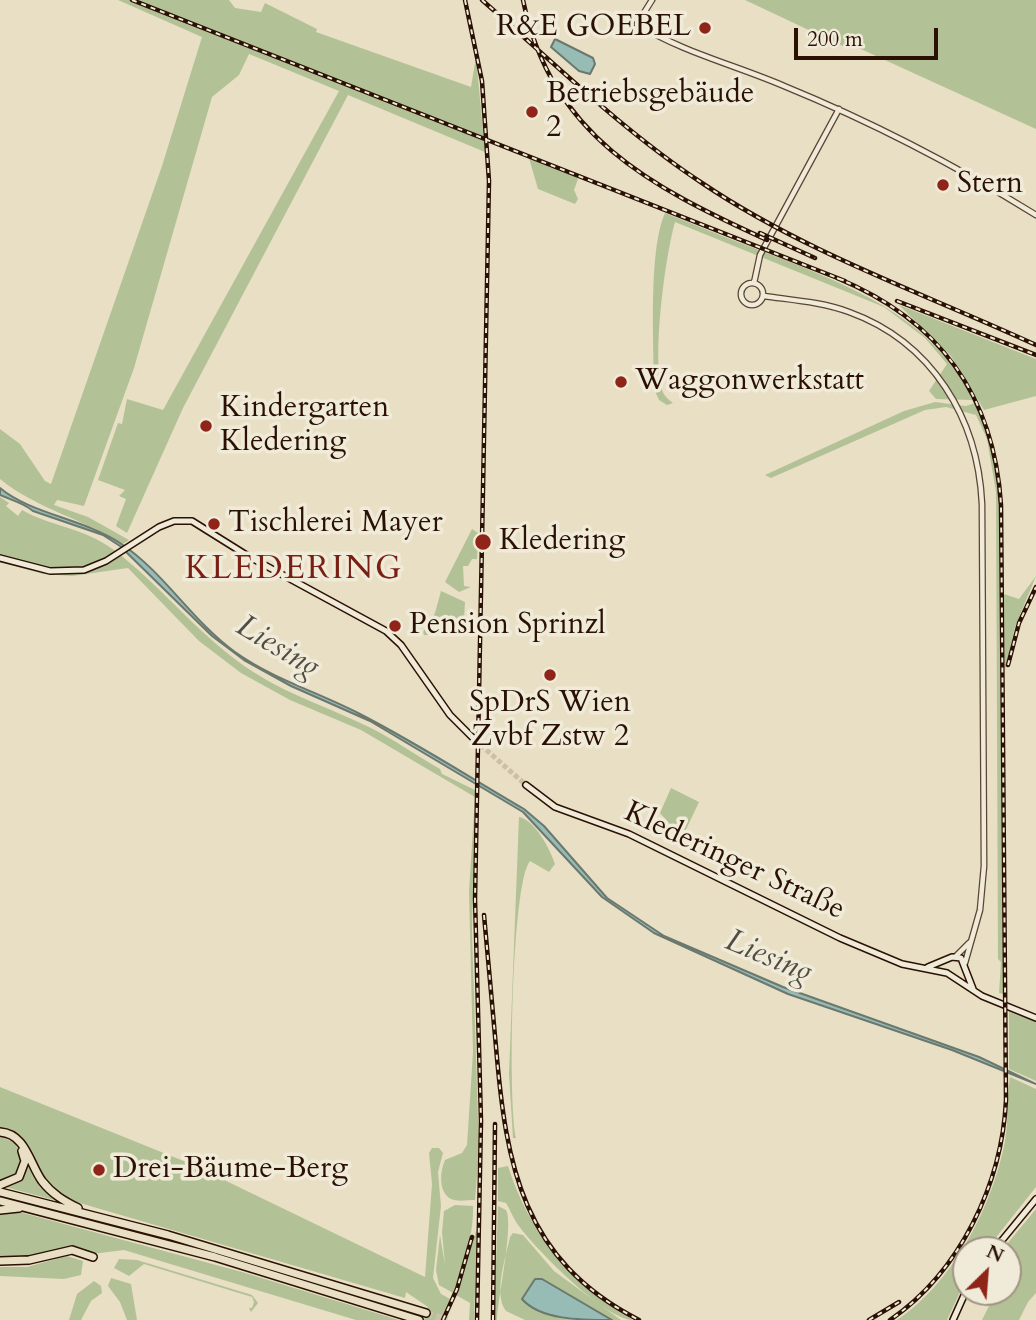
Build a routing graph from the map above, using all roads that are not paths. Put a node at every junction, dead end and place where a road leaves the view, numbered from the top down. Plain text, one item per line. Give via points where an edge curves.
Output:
1 (652, 0) edge
2 (839, 110) junction
3 (1036, 215) edge
4 (754, 283) junction
5 (764, 296) junction
6 (0, 558) edge
7 (475, 740) tunnel mouth
8 (526, 785) tunnel mouth
9 (969, 943) junction
10 (952, 958) junction
11 (965, 963) junction
12 (928, 967) junction
13 (965, 972) junction
14 (947, 973) junction
15 (955, 978) junction
16 (972, 989) junction
17 (1034, 1016) edge
18 (0, 1134) edge
19 (0, 1185) edge
20 (0, 1192) edge
21 (1036, 1199) edge
22 (0, 1201) edge
23 (26, 1207) junction
24 (0, 1210) edge
25 (91, 1214) junction
26 (1006, 1236) edge
27 (91, 1260) dead end
28 (1, 1263) edge
29 (426, 1313) dead end
30 (419, 1320) edge

1 - 2 street via 637,24
2 - 3 street via 958,167
2 - 4 street via 760,255
4 - 5 street
4 - 5 street via 742,289 743,300 753,306
5 - 9 street via 846,310 891,333 935,372 956,402 972,438 982,504 984,866 980,910
6 - 7 main road via 71,572 94,567 174,521 192,521 386,631 450,715
8 - 12 main road, Klederinger Straße via 555,807 629,834 840,938 902,964
9 - 10 street
9 - 11 street
10 - 11 main road
10 - 12 main road
10 - 14 main road via 945,967
11 - 13 main road
12 - 14 main road, Klederinger Straße
13 - 15 main road
13 - 16 main road
14 - 15 main road
15 - 16 main road
16 - 17 main road
18 - 19 highway via 20,1146 25,1161 19,1177
18 - 25 highway via 15,1136 23,1144 53,1193
20 - 25 highway
21 - 26 main road
22 - 23 highway
23 - 24 highway
23 - 30 highway via 227,1261
25 - 29 highway
27 - 28 highway via 72,1255 30,1265

